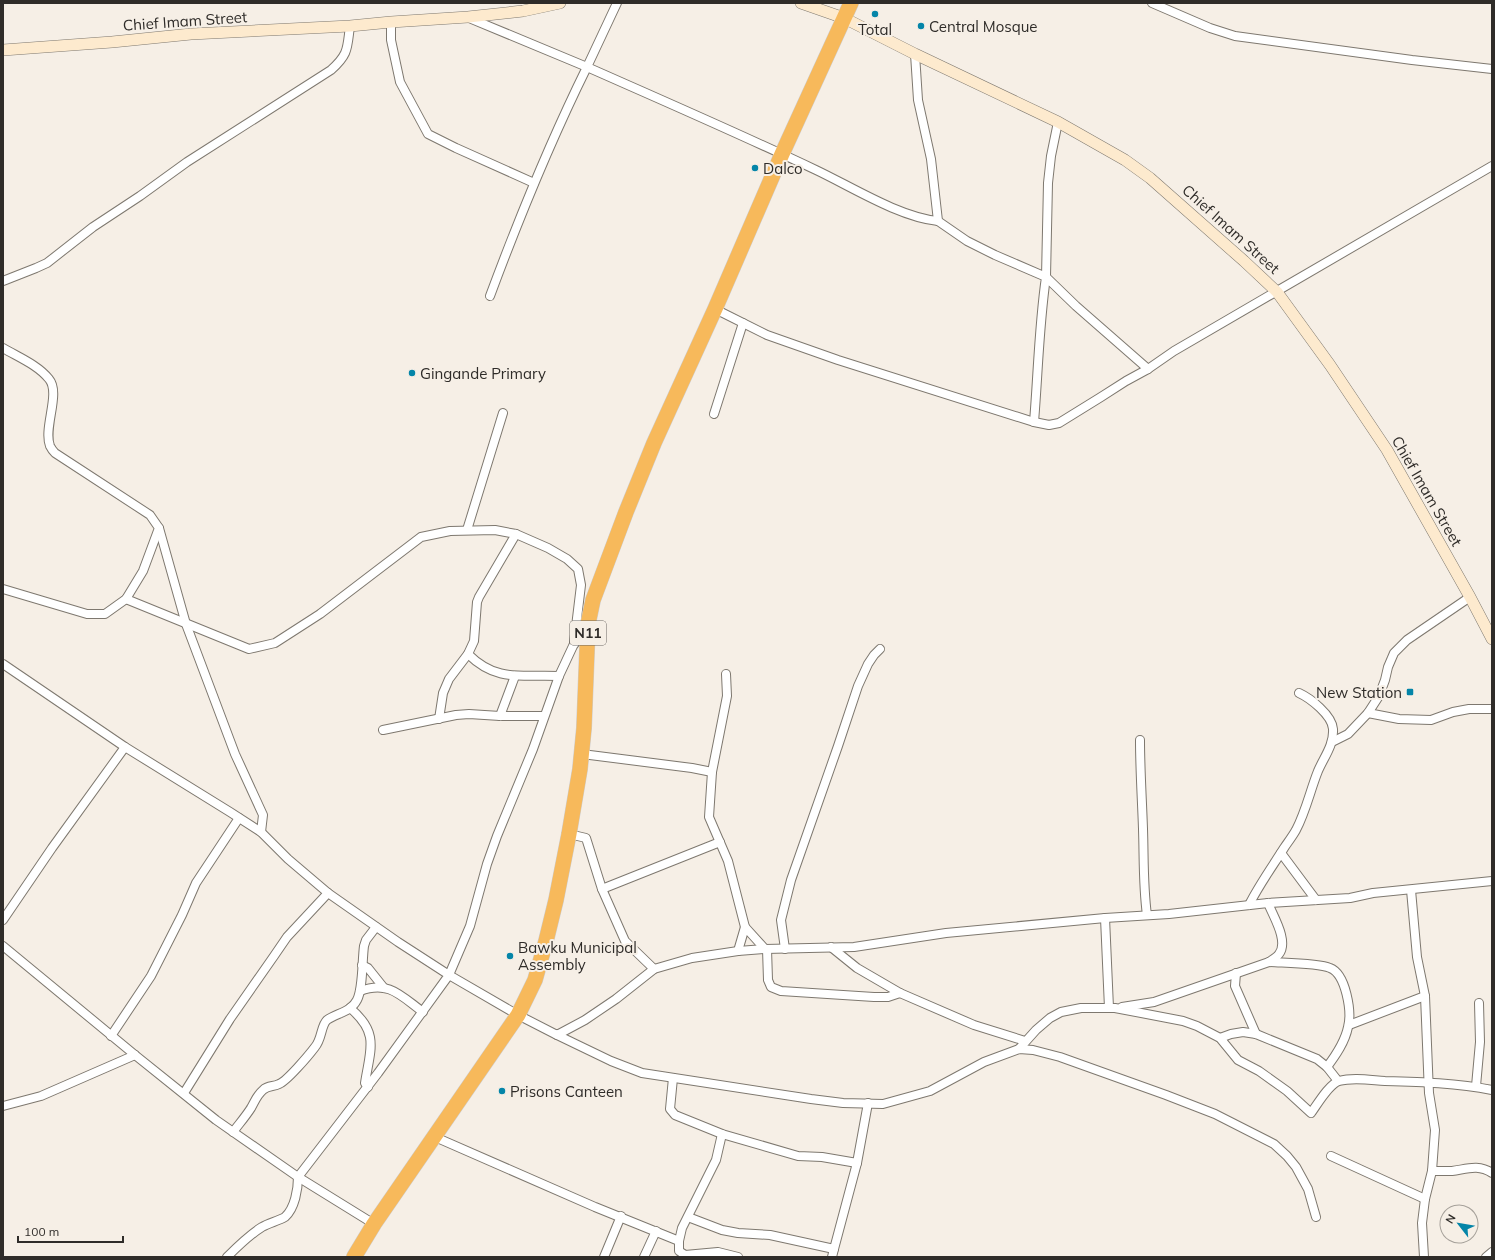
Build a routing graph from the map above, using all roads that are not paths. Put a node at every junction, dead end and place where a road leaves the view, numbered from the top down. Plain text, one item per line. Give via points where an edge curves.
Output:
1 (560, 3) edge
2 (617, 3) edge
3 (801, 3) edge
4 (852, 3) edge
5 (1152, 3) edge
6 (468, 17) junction
7 (844, 18) junction
8 (391, 22) junction
9 (350, 26) junction
10 (3, 50) edge
11 (915, 54) junction
12 (587, 68) junction
13 (1492, 69) edge
14 (1058, 122) junction
15 (782, 154) junction
16 (1492, 166) edge
17 (534, 183) junction
18 (938, 221) junction
19 (1046, 277) junction
20 (3, 281) edge
21 (1277, 292) junction
22 (490, 296) dead end
23 (714, 309) junction
24 (743, 324) junction
25 (3, 348) edge
26 (1148, 369) junction
27 (503, 413) dead end
28 (714, 414) dead end
29 (1034, 422) junction
30 (159, 528) junction
31 (467, 530) junction
32 (516, 534) junction
33 (3, 589) edge
34 (1470, 597) junction
35 (126, 599) junction
36 (186, 624) junction
37 (588, 624) junction
38 (1492, 639) edge
39 (573, 646) junction
40 (880, 649) dead end
41 (468, 654) junction
42 (3, 664) edge
43 (726, 674) dead end
44 (515, 676) junction
45 (559, 676) junction
46 (1299, 693) dead end
47 (1492, 709) edge
48 (1368, 713) junction
49 (500, 716) junction
50 (544, 716) junction
51 (439, 718) junction
52 (383, 730) dead end
53 (1140, 740) dead end
54 (1332, 742) junction
55 (125, 747) junction
56 (582, 754) junction
57 (712, 772) junction
58 (239, 818) junction
59 (261, 832) junction
60 (569, 834) junction
61 (720, 842) junction
62 (1281, 853) junction
63 (1492, 881) edge
64 (602, 889) junction
65 (1412, 890) junction
66 (328, 893) junction
67 (1316, 900) junction
68 (1268, 903) junction
69 (1249, 905) junction
70 (1147, 915) junction
71 (1105, 918) junction
72 (3, 920) edge
73 (376, 927) junction
74 (745, 927) junction
75 (3, 946) edge
76 (831, 948) junction
77 (766, 949) junction
78 (785, 949) junction
79 (738, 951) junction
80 (1269, 962) junction
81 (362, 965) junction
82 (654, 969) junction
83 (1236, 974) junction
84 (449, 975) junction
85 (384, 988) junction
86 (360, 991) junction
87 (900, 993) junction
88 (1425, 996) junction
89 (1479, 1003) dead end
90 (350, 1008) junction
91 (1112, 1008) junction
92 (423, 1012) junction
93 (518, 1015) junction
94 (1349, 1025) junction
95 (1256, 1034) junction
96 (557, 1035) junction
97 (111, 1036) junction
98 (1220, 1038) junction
99 (1025, 1040) junction
100 (1019, 1049) junction
101 (135, 1055) junction
102 (1328, 1068) junction
103 (673, 1078) junction
104 (1338, 1081) junction
105 (1429, 1083) junction
106 (1476, 1086) junction
107 (368, 1087) junction
108 (1492, 1090) edge
109 (184, 1094) junction
110 (868, 1103) junction
111 (3, 1106) edge
112 (233, 1132) junction
113 (722, 1134) junction
114 (435, 1137) junction
115 (1331, 1156) dead end
116 (858, 1163) junction
117 (1432, 1171) junction
118 (1492, 1173) edge
119 (298, 1177) junction
120 (1425, 1199) junction
121 (621, 1216) junction
122 (688, 1217) junction
123 (1316, 1217) dead end
124 (374, 1224) junction
125 (656, 1231) junction
126 (679, 1241) junction
127 (1492, 1252) edge
128 (833, 1253) edge
129 (227, 1257) edge
130 (354, 1257) edge
131 (604, 1257) edge
132 (644, 1257) edge
133 (738, 1257) edge
134 (1424, 1257) edge
135 (1486, 1257) edge

1 - 6 street, Chief Imam Street via 523,11
2 - 12 street
3 - 7 street, Chief Imam Street
4 - 7 highway, N11
5 - 13 street via 1235,36
6 - 8 street, Chief Imam Street
6 - 12 street
7 - 11 street, Chief Imam Street
7 - 15 highway, N11
8 - 9 street, Chief Imam Street
8 - 17 street via 391,40 400,82 428,134
9 - 10 street, Chief Imam Street via 204,34
9 - 20 street via 347,51 342,61 331,70 187,162 93,227 47,263
11 - 14 street, Chief Imam Street
11 - 18 street via 918,100 931,158
12 - 15 street
12 - 17 street
14 - 19 street via 1048,183
14 - 21 street, Chief Imam Street via 1125,160 1150,178
15 - 18 street via 902,211
15 - 23 highway, N11
16 - 21 street
17 - 22 street
18 - 19 street via 967,241
19 - 26 street
19 - 29 street via 1040,317
21 - 26 street via 1174,351
21 - 34 street, Chief Imam Street via 1388,450
23 - 24 street
23 - 37 highway, N11 via 626,512 593,600
24 - 28 street
24 - 29 street via 838,360
25 - 30 street via 35,366 50,380 53,390 48,430 50,445 55,454 150,515
26 - 29 street via 1059,422 1049,425
27 - 31 street
30 - 35 street via 143,571
30 - 36 street
31 - 32 street via 495,530
31 - 36 street via 450,530 421,536 320,614 275,643 249,649
32 - 39 street via 548,548 578,569 581,585
32 - 41 street via 479,597 474,641
33 - 35 street via 95,615 105,614
34 - 38 street, Chief Imam Street
34 - 48 street via 1407,640 1394,653 1379,696
35 - 36 street
36 - 59 street via 235,754 263,816
37 - 39 street
37 - 56 highway, N11
39 - 45 street
40 - 78 street via 868,664 858,686 791,880 781,920
41 - 44 street via 485,668
41 - 51 street via 443,693
42 - 55 street
43 - 57 street via 727,696
44 - 45 street
44 - 49 street
45 - 50 street
46 - 54 street via 1308,697 1329,718 1333,727
47 - 48 street via 1469,709 1431,720 1418,721
48 - 54 street via 1348,734
49 - 50 street
49 - 51 street via 469,714
50 - 84 street via 492,850 470,926
51 - 52 street
53 - 70 street via 1143,868
54 - 62 street via 1295,831
55 - 58 street
55 - 72 street
56 - 57 street
56 - 60 highway, N11
57 - 61 street via 710,817
58 - 59 street
58 - 97 street via 196,883 151,976
59 - 66 street
60 - 64 street via 586,838
60 - 93 highway, N11 via 546,941 535,980
61 - 64 street
61 - 74 street via 728,861
62 - 67 street
62 - 69 street
63 - 65 street
64 - 82 street via 625,941
65 - 67 street
65 - 88 street via 1417,957
66 - 73 street
66 - 109 street via 283,944 230,1019
67 - 68 street
68 - 69 street
68 - 80 street via 1283,944 1279,954
69 - 70 street
70 - 71 street
71 - 76 street via 946,933
71 - 91 street
73 - 81 street via 366,940
73 - 84 street
74 - 77 street
74 - 79 street
75 - 97 street
76 - 78 street
76 - 87 street via 857,968
77 - 78 street
77 - 79 street
77 - 87 street via 768,980 771,987 781,991 874,997 888,997
79 - 82 street via 692,958
80 - 83 street
80 - 94 street via 1329,967 1333,970 1344,984 1348,999
81 - 85 street via 368,968
81 - 86 street
82 - 96 street via 616,999
83 - 91 street via 1154,1002
83 - 95 street via 1235,986
84 - 92 street
84 - 93 street
85 - 86 street via 370,987
85 - 92 street via 388,988
86 - 90 street via 357,1001
87 - 99 street via 974,1025
88 - 94 street
88 - 105 street
89 - 106 street via 1480,1042
90 - 107 street via 364,1022 371,1038 365,1083
90 - 112 street via 326,1020 317,1045 287,1078 279,1084 265,1088 259,1094
91 - 98 street via 1183,1021
91 - 99 street via 1081,1008 1061,1012 1050,1018
92 - 107 street
93 - 96 street
93 - 114 highway, N11
94 - 102 street
95 - 98 street via 1243,1032
95 - 102 street via 1317,1059
96 - 103 street via 642,1073
97 - 101 street
98 - 104 street via 1238,1060 1287,1091 1311,1113
99 - 100 street
100 - 110 street via 984,1062 930,1091 883,1104
100 - 123 street via 1060,1057 1166,1095 1215,1114 1274,1144 1296,1167 1308,1189
101 - 109 street
101 - 111 street via 41,1096
102 - 104 street
103 - 110 street via 811,1099
103 - 113 street via 669,1104 672,1113
104 - 105 street
105 - 106 street
105 - 117 street via 1435,1130
106 - 108 street
107 - 119 street
109 - 112 street
110 - 116 street
112 - 119 street
113 - 116 street via 798,1156
113 - 122 street via 716,1160
114 - 121 street
114 - 124 highway, N11
115 - 120 street
116 - 128 street
117 - 118 street via 1478,1167
117 - 120 street
119 - 124 street
119 - 129 street via 298,1187 289,1212 284,1217 263,1226
120 - 134 street via 1422,1223
121 - 125 street
121 - 131 street
122 - 126 street
122 - 128 street via 722,1230 770,1235
124 - 130 highway, N11
125 - 126 street
125 - 132 street
126 - 133 street via 679,1251 685,1255 718,1252
127 - 135 street

